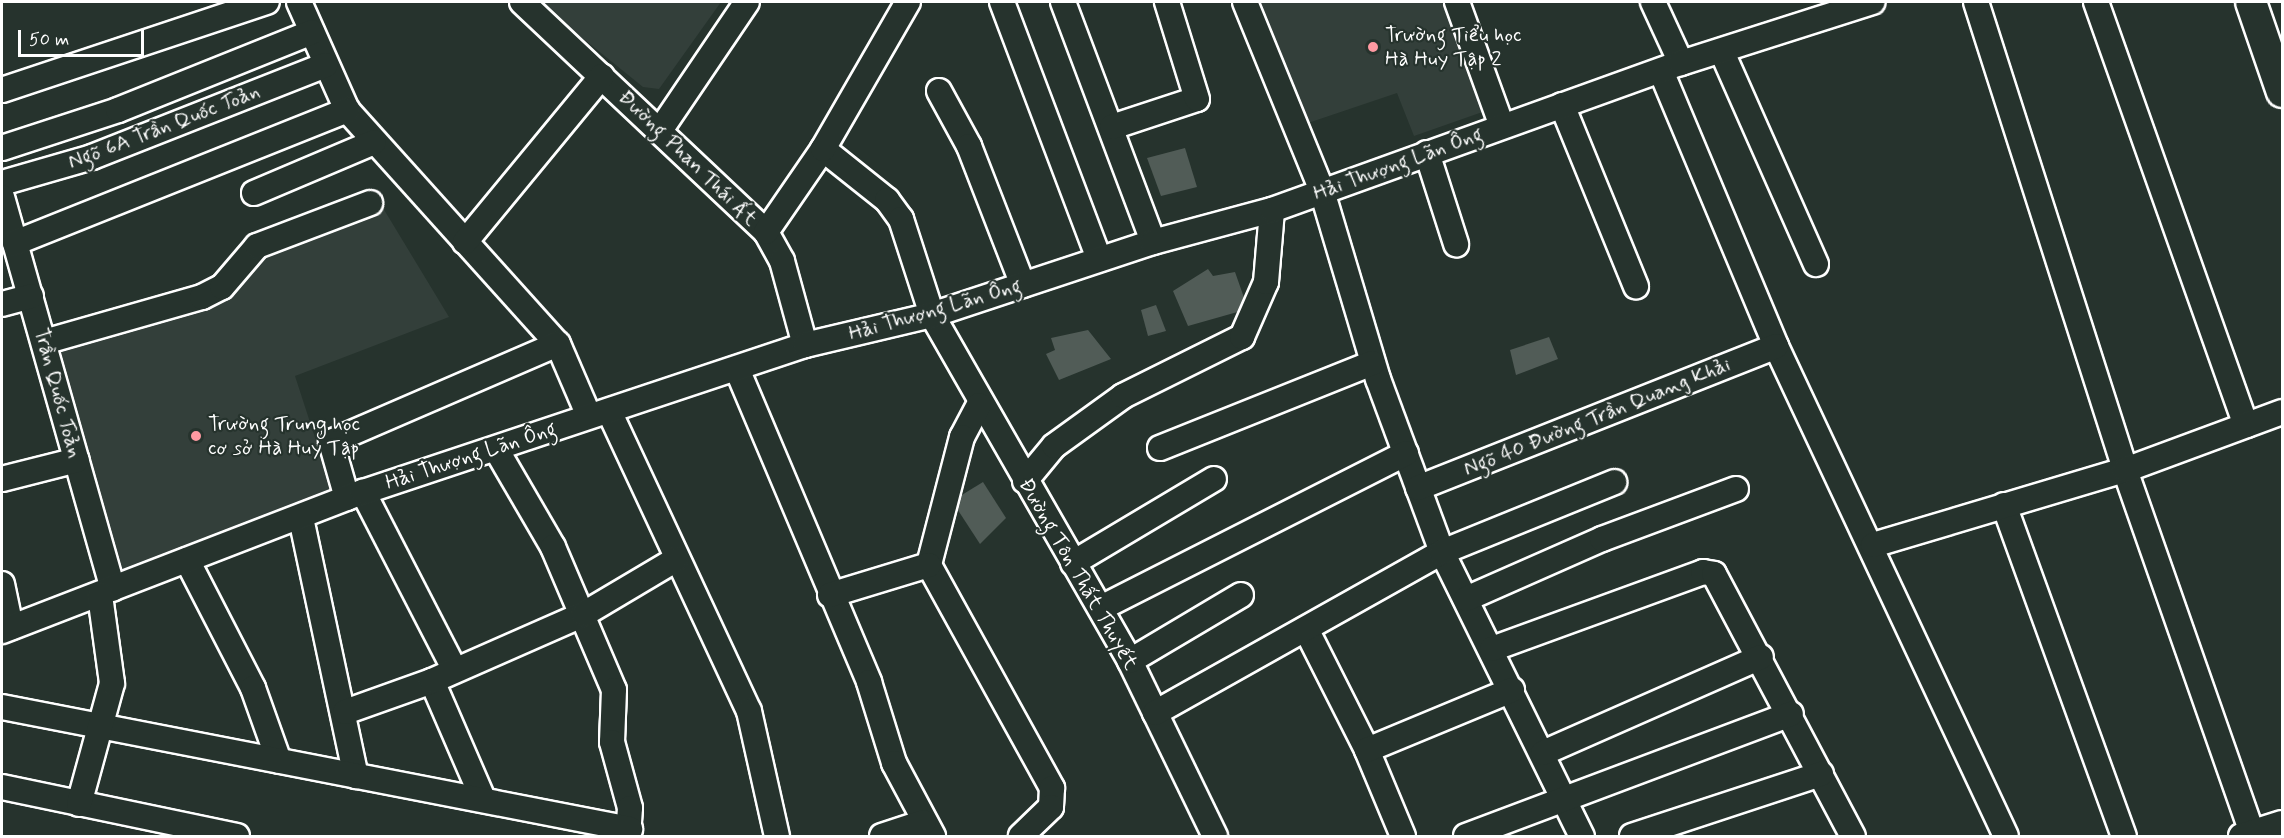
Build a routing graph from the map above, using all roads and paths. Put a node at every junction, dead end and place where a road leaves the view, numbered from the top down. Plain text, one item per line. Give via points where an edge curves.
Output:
1 (267, 2) edge
2 (299, 2) edge
3 (522, 2) edge
4 (747, 2) edge
5 (908, 2) edge
6 (1002, 2) edge
7 (1063, 2) edge
8 (1167, 2) edge
9 (1245, 2) edge
10 (1457, 2) edge
11 (1653, 2) edge
12 (1872, 2) edge
13 (1976, 2) edge
14 (2096, 2) edge
15 (2251, 2) edge
16 (312, 32) junction
17 (1722, 52) junction
18 (325, 65) junction
19 (1671, 67) junction
20 (602, 76) junction
21 (2, 90) edge
22 (939, 91) dead end
23 (2283, 92) edge
24 (1562, 105) junction
25 (347, 110) junction
26 (1502, 126) junction
27 (1112, 127) junction
28 (661, 129) junction
29 (374, 142) junction
30 (2, 148) edge
31 (823, 149) junction
32 (1427, 153) junction
33 (2, 183) edge
34 (1322, 191) junction
35 (254, 193) dead end
36 (2, 197) edge
37 (370, 203) dead end
38 (1272, 210) junction
39 (766, 232) junction
40 (465, 242) junction
41 (1153, 242) junction
42 (15, 243) junction
43 (1456, 244) dead end
44 (1099, 259) junction
45 (1816, 264) dead end
46 (1023, 285) junction
47 (1636, 286) dead end
48 (31, 296) junction
49 (2, 304) edge
50 (932, 315) junction
51 (44, 342) junction
52 (558, 344) junction
53 (805, 345) junction
54 (1776, 345) junction
55 (1373, 363) junction
56 (737, 369) junction
57 (979, 405) junction
58 (2283, 412) edge
59 (599, 413) junction
60 (2246, 425) junction
61 (1160, 448) dead end
62 (496, 449) junction
63 (1406, 453) junction
64 (77, 460) junction
65 (2125, 470) junction
66 (2, 479) edge
67 (1214, 479) dead end
68 (1025, 481) junction
69 (1614, 482) dead end
70 (1418, 488) junction
71 (1736, 489) dead end
72 (355, 495) junction
73 (2004, 505) junction
74 (301, 518) junction
75 (1873, 545) junction
76 (1442, 552) junction
77 (187, 560) junction
78 (675, 560) junction
79 (1073, 563) junction
80 (929, 565) junction
81 (2, 584) edge
82 (107, 592) junction
83 (830, 595) junction
84 (1241, 595) dead end
85 (1466, 599) junction
86 (1101, 608) junction
87 (584, 614) junction
88 (1306, 628) junction
89 (6, 629) edge
90 (1492, 649) junction
91 (1761, 657) junction
92 (1130, 661) junction
93 (455, 670) junction
94 (432, 681) junction
95 (1512, 690) junction
96 (2, 707) edge
97 (345, 712) junction
98 (1155, 713) junction
99 (1791, 714) junction
100 (99, 728) junction
101 (1368, 750) junction
102 (1543, 753) junction
103 (279, 761) junction
104 (1821, 774) junction
105 (356, 776) junction
106 (2, 787) edge
107 (1564, 798) junction
108 (483, 799) junction
109 (79, 804) junction
110 (2283, 823) edge
111 (928, 829) edge
112 (629, 833) edge
113 (2249, 835) edge
114 (237, 837) edge
115 (777, 837) edge
116 (882, 837) edge
117 (1021, 837) edge
118 (1215, 837) edge
119 (1402, 837) edge
120 (1466, 837) edge
121 (1582, 837) edge
122 (1632, 837) edge
123 (1853, 837) edge
124 (2006, 837) edge
125 (2124, 837) edge

1 - 21 street
2 - 16 street
3 - 20 street, Đường Phan Thái Ất
4 - 28 street
5 - 31 street
6 - 44 street
7 - 27 street
8 - 27 street via 1197,99
9 - 34 street
10 - 26 street
11 - 19 street
12 - 17 street, Hải Thượng Lãn Ông
13 - 65 street
14 - 60 street
15 - 23 main road
16 - 18 street
16 - 30 street via 118,110
17 - 19 street, Hải Thượng Lãn Ông
17 - 45 street
18 - 25 street
18 - 33 street, Ngõ 6A Trần Quốc Toản via 92,157
19 - 24 street, Hải Thượng Lãn Ông
19 - 54 street
20 - 28 street, Đường Phan Thái Ất
20 - 40 street
22 - 46 street via 969,146
24 - 26 street, Hải Thượng Lãn Ông
24 - 47 street
25 - 29 street
25 - 42 street
26 - 32 street, Hải Thượng Lãn Ông
27 - 41 street
28 - 39 street, Đường Phan Thái Ất
29 - 35 street
29 - 40 street
31 - 39 street
31 - 50 street, Đường Tôn Thất Thuyết via 893,206
32 - 34 street, Hải Thượng Lãn Ông
32 - 43 street
34 - 38 street, Hải Thượng Lãn Ông
34 - 55 street
36 - 42 street, Trần Quốc Toản
37 - 51 street via 257,246 222,287 202,297
38 - 41 street, Hải Thượng Lãn Ông
38 - 68 street via 1266,282 1242,337 1123,396 1054,446
39 - 53 street, Đường Phan Thái Ất via 782,261
40 - 52 street
41 - 44 street, Hải Thượng Lãn Ông
42 - 48 street, Trần Quốc Toản
44 - 46 street, Hải Thượng Lãn Ông
46 - 50 street, Hải Thượng Lãn Ông
48 - 49 street
48 - 51 street, Trần Quốc Toản
50 - 53 street, Hải Thượng Lãn Ông
50 - 57 street, Đường Tôn Thất Thuyết
51 - 64 street, Trần Quốc Toản
52 - 59 street
52 - 72 street via 331,442
53 - 56 street, Hải Thượng Lãn Ông
54 - 70 street, Ngõ 40 Đường Trần Quang Khải
54 - 75 street
55 - 61 street
55 - 63 street
56 - 59 street, Hải Thượng Lãn Ông
56 - 83 street
57 - 68 street, Đường Tôn Thất Thuyết
57 - 80 street via 962,437
58 - 60 street
59 - 62 street, Hải Thượng Lãn Ông
59 - 78 street
60 - 65 street
62 - 72 street, Hải Thượng Lãn Ông
62 - 87 street
63 - 70 street
63 - 86 street
64 - 66 street
64 - 82 street, Trần Quốc Toản
65 - 73 street
65 - 113 street
67 - 79 street
68 - 79 street, Đường Tôn Thất Thuyết
69 - 76 street
70 - 76 street
71 - 85 street via 1602,539
72 - 74 street, Hải Thượng Lãn Ông
72 - 93 street
73 - 75 street
73 - 125 street
74 - 77 street, Hải Thượng Lãn Ông
74 - 97 street
75 - 124 street
76 - 85 street
76 - 88 street
77 - 82 street, Hải Thượng Lãn Ông
77 - 103 street via 253,688
78 - 87 street
78 - 115 street via 750,711
79 - 86 street, Đường Tôn Thất Thuyết
80 - 83 street
80 - 117 street via 1052,788 1051,807
81 - 89 street
82 - 89 street, Hải Thượng Lãn Ông
82 - 100 street, Trần Quốc Toản via 112,683
83 - 111 street via 869,682 894,763
84 - 92 street
85 - 90 street
86 - 92 street, Đường Tôn Thất Thuyết
87 - 93 street
87 - 112 street via 616,698 612,742
88 - 98 street
88 - 101 street
90 - 91 street via 1702,572 1721,579
90 - 95 street
91 - 99 street
91 - 102 street
92 - 98 street, Đường Tôn Thất Thuyết
93 - 94 street
94 - 97 street
94 - 108 street
95 - 101 street
95 - 102 street
96 - 100 street
97 - 105 street
98 - 118 street, Đường Tôn Thất Thuyết
99 - 104 street
99 - 107 street
100 - 103 street
100 - 109 street, Trần Quốc Toản
101 - 119 street
102 - 107 street
103 - 105 street
104 - 122 street
104 - 123 street
105 - 108 street
106 - 109 street
107 - 120 street
107 - 121 street
108 - 112 street
109 - 114 street
110 - 113 street
111 - 116 street

